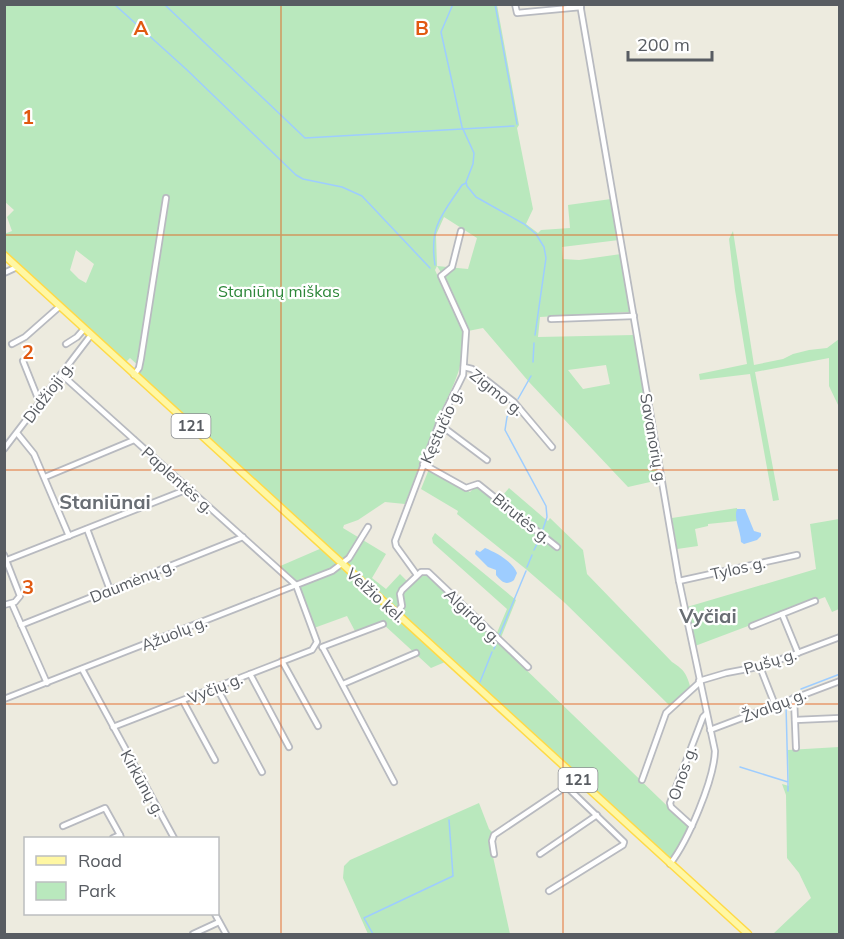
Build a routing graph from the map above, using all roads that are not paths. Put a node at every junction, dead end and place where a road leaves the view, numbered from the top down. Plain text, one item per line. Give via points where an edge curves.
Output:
1 (515, 4) edge
2 (580, 6) edge
3 (166, 198) dead end
4 (461, 231) dead end
5 (4, 255) edge
6 (17, 267) junction
7 (4, 273) edge
8 (59, 307) junction
9 (634, 316) junction
10 (552, 319) dead end
11 (84, 329) junction
12 (91, 335) junction
13 (12, 344) dead end
14 (66, 344) dead end
15 (22, 361) dead end
16 (464, 367) junction
17 (61, 374) junction
18 (134, 375) junction
19 (41, 400) junction
20 (439, 424) junction
21 (17, 433) junction
22 (134, 440) junction
23 (552, 447) dead end
24 (4, 449) edge
25 (487, 460) dead end
26 (423, 464) junction
27 (45, 477) junction
28 (188, 489) junction
29 (368, 527) dead end
30 (87, 529) junction
31 (69, 536) junction
32 (243, 537) junction
33 (557, 547) dead end
34 (797, 555) dead end
35 (6, 558) edge
36 (342, 564) junction
37 (417, 575) junction
38 (679, 581) junction
39 (296, 585) junction
40 (110, 590) junction
41 (816, 601) dead end
42 (12, 604) junction
43 (4, 606) edge
44 (395, 613) junction
45 (782, 614) junction
46 (383, 624) dead end
47 (21, 625) junction
48 (752, 626) dead end
49 (840, 638) edge
50 (317, 645) junction
51 (323, 648) junction
52 (417, 653) dead end
53 (798, 653) junction
54 (282, 661) junction
55 (528, 667) dead end
56 (760, 667) junction
57 (82, 669) junction
58 (250, 674) junction
59 (699, 681) junction
60 (840, 681) edge
61 (47, 683) junction
62 (343, 684) junction
63 (216, 688) junction
64 (5, 698) edge
65 (794, 698) junction
66 (183, 701) junction
67 (775, 705) junction
68 (706, 714) junction
69 (840, 718) edge
70 (795, 720) junction
71 (318, 726) dead end
72 (113, 727) junction
73 (710, 730) junction
74 (289, 747) dead end
75 (796, 748) dead end
76 (215, 760) dead end
77 (262, 771) dead end
78 (642, 780) dead end
79 (394, 782) dead end
80 (597, 797) junction
81 (588, 806) junction
82 (597, 815) junction
83 (63, 826) dead end
84 (692, 826) junction
85 (121, 837) edge
86 (173, 837) edge
87 (494, 854) dead end
88 (540, 854) dead end
89 (670, 864) junction
90 (549, 891) dead end
91 (216, 915) edge
92 (219, 922) junction
93 (193, 934) edge
94 (226, 934) edge
95 (748, 934) edge

1 - 2 street via 517,13
2 - 9 street, Savanorių g.
3 - 18 street via 143,350
4 - 16 street, Kęstučio g. via 452,267 441,276 466,331
5 - 6 main road, Velžio kel. / 121
6 - 7 street
6 - 8 main road, Velžio kel. / 121
8 - 11 main road, Velžio kel. / 121
8 - 13 street
9 - 10 street
9 - 38 street, Savanorių g.
11 - 12 main road, Velžio kel. / 121
11 - 14 street
12 - 17 street, Didžioji g.
12 - 18 main road, Velžio kel. / 121
15 - 19 street
16 - 20 street, Kęstučio g.
16 - 23 street, Zigmo g. via 514,402
17 - 19 street, Didžioji g.
17 - 22 street, Paplentės g.
18 - 36 main road, Velžio kel. / 121
19 - 21 street, Didžioji g.
20 - 25 street
20 - 26 street, Kęstučio g.
21 - 24 street, Didžioji g.
21 - 27 street via 31,448
22 - 27 street
22 - 28 street, Paplentės g.
26 - 33 street, Birutės g. via 466,488 478,484
26 - 37 street, Kęstučio g. via 395,541
27 - 31 street
28 - 30 street
28 - 32 street, Paplentės g.
29 - 36 street
30 - 31 street
30 - 40 street
31 - 35 street
32 - 39 street, Paplentės g.
32 - 40 street, Daumėnų g.
34 - 38 street, Tylos g.
35 - 42 street via 20,593
36 - 39 street, Ąžuolų g.
36 - 44 main road, Velžio kel. / 121
37 - 44 street via 401,592 402,606
37 - 55 street, Algirdo g. via 423,571 430,573
38 - 59 street, Savanorių g.
39 - 50 street
39 - 57 street, Ąžuolų g.
40 - 47 street, Daumėnų g.
41 - 45 street
42 - 43 street
42 - 47 street
44 - 80 main road, Velžio kel. / 121
45 - 48 street
45 - 53 street
46 - 51 street
47 - 61 street
49 - 53 street, Pušų g.
50 - 51 street
50 - 54 street, Vyčių g.
51 - 62 street
52 - 62 street
53 - 56 street, Pušų g.
54 - 58 street, Vyčių g.
54 - 71 street
56 - 59 street, Pušų g.
56 - 67 street
57 - 61 street, Ąžuolų g.
57 - 72 street
58 - 63 street, Vyčių g.
58 - 74 street
59 - 68 street, Savanorių g.
59 - 78 street via 666,713
60 - 65 street, Žvalgų g.
61 - 64 street, Ąžuolų g.
62 - 79 street
63 - 66 street, Vyčių g.
63 - 77 street
65 - 67 street, Žvalgų g.
65 - 70 street
66 - 72 street, Vyčių g.
66 - 76 street
67 - 73 street, Žvalgų g.
68 - 73 street, Savanorių g.
68 - 84 street, Onos g. via 670,802
69 - 70 street
70 - 75 street
72 - 86 street, Kirkūnų g.
73 - 84 street, Savanorių g. via 714,764
80 - 81 street
80 - 89 main road, Velžio kel. / 121
81 - 82 street
81 - 87 street via 566,788 494,835
82 - 88 street
82 - 90 street via 624,843
83 - 85 street via 105,808
84 - 89 street, Savanorių g.
89 - 95 main road, Velžio kel. / 121
91 - 92 street
92 - 93 street
92 - 94 street

